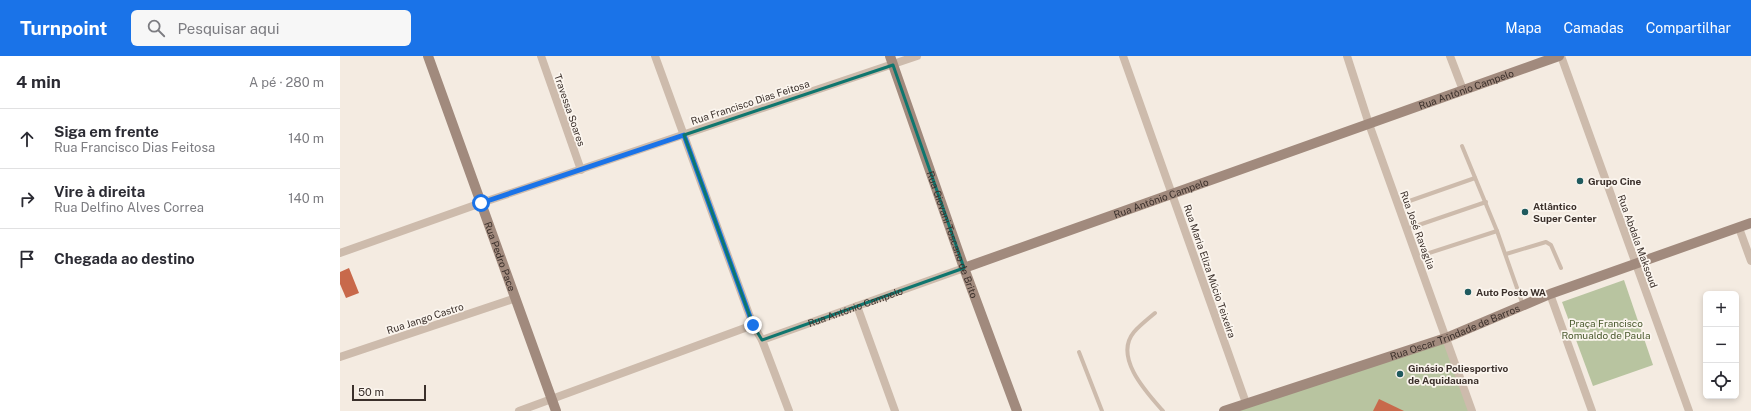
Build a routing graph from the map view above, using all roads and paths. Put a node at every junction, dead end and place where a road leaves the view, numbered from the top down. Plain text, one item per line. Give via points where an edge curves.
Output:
1 (428, 56) edge
2 (541, 56) edge
3 (655, 56) edge
4 (917, 56) edge
5 (1123, 56) edge
6 (1347, 56) edge
7 (1450, 56) edge
8 (1560, 56) edge
9 (892, 60) edge
10 (1463, 90) junction
11 (1369, 124) junction
12 (684, 135) junction
13 (1462, 146) dead end
14 (581, 170) junction
15 (1475, 178) junction
16 (1172, 194) junction
17 (1486, 202) junction
18 (481, 203) junction
19 (1398, 205) junction
20 (1751, 223) edge
21 (1739, 228) junction
22 (1407, 229) junction
23 (1497, 231) junction
24 (340, 254) edge
25 (1506, 254) junction
26 (1417, 257) junction
27 (1751, 261) edge
28 (1636, 264) junction
29 (964, 268) junction
30 (1561, 268) dead end
31 (1550, 294) junction
32 (516, 298) junction
33 (1523, 305) junction
34 (857, 306) junction
35 (1155, 313) dead end
36 (753, 325) junction
37 (1446, 338) junction
38 (762, 340) junction
39 (1079, 352) dead end
40 (340, 357) edge
41 (552, 399) junction
42 (1246, 403) junction
43 (519, 411) edge
44 (556, 411) edge
45 (788, 411) edge
46 (895, 411) edge
47 (1017, 411) edge
48 (1102, 411) edge
49 (1162, 411) edge
50 (1224, 411) edge
51 (1472, 411) edge
52 (1592, 411) edge
53 (1688, 411) edge

1 - 18 street, Rua Pedro Pace
2 - 14 street, Travessa Soares
3 - 12 street
4 - 9 street, Rua Francisco Dias Feitosa
5 - 16 street, Rua Maria Eliza Múcio Teixeira
6 - 11 street, Rua José Ravaglia
7 - 10 street
8 - 10 street, Rua Antônio Campelo
8 - 28 street, Rua Abdala Maksoud
9 - 12 street, Rua Francisco Dias Feitosa
9 - 29 street, Rua Giovani Toscano de Brito
10 - 11 street, Rua Antônio Campelo
11 - 16 street, Rua Antônio Campelo
11 - 19 street, Rua José Ravaglia
12 - 14 street, Rua Francisco Dias Feitosa
12 - 36 street
13 - 15 lane
14 - 18 street, Rua Francisco Dias Feitosa
15 - 17 lane
15 - 19 lane
16 - 29 street, Rua Antônio Campelo
16 - 42 street, Rua Maria Eliza Múcio Teixeira
17 - 22 lane
17 - 23 lane
18 - 24 street, Rua Francisco Dias Feitosa
18 - 32 street, Rua Pedro Pace
19 - 22 street, Rua José Ravaglia
20 - 21 street, Rua Oscar Trindade de Barros
21 - 27 street
21 - 28 street, Rua Oscar Trindade de Barros
22 - 26 street, Rua José Ravaglia
23 - 25 lane
23 - 26 lane
25 - 30 lane via 1546,242 1551,245
25 - 33 lane
26 - 37 street, Rua José Ravaglia
28 - 31 street, Rua Oscar Trindade de Barros
28 - 53 street, Rua Abdala Maksoud
29 - 34 street, Rua Antônio Campelo
29 - 47 street, Rua Giovani Toscano de Brito
31 - 33 street, Rua Oscar Trindade de Barros
31 - 52 street
32 - 40 street, Rua Jango Castro
32 - 41 street, Rua Pedro Pace
33 - 37 street, Rua Oscar Trindade de Barros
34 - 38 street, Rua Antônio Campelo
34 - 46 street
35 - 49 lane via 1133,332 1128,344 1128,358 1136,379
36 - 38 street
36 - 41 street
37 - 42 street, Rua Oscar Trindade de Barros
37 - 51 street, Rua José Ravaglia
38 - 45 street
39 - 48 lane
41 - 43 street
41 - 44 street, Rua Pedro Pace
42 - 50 street, Rua Oscar Trindade de Barros

